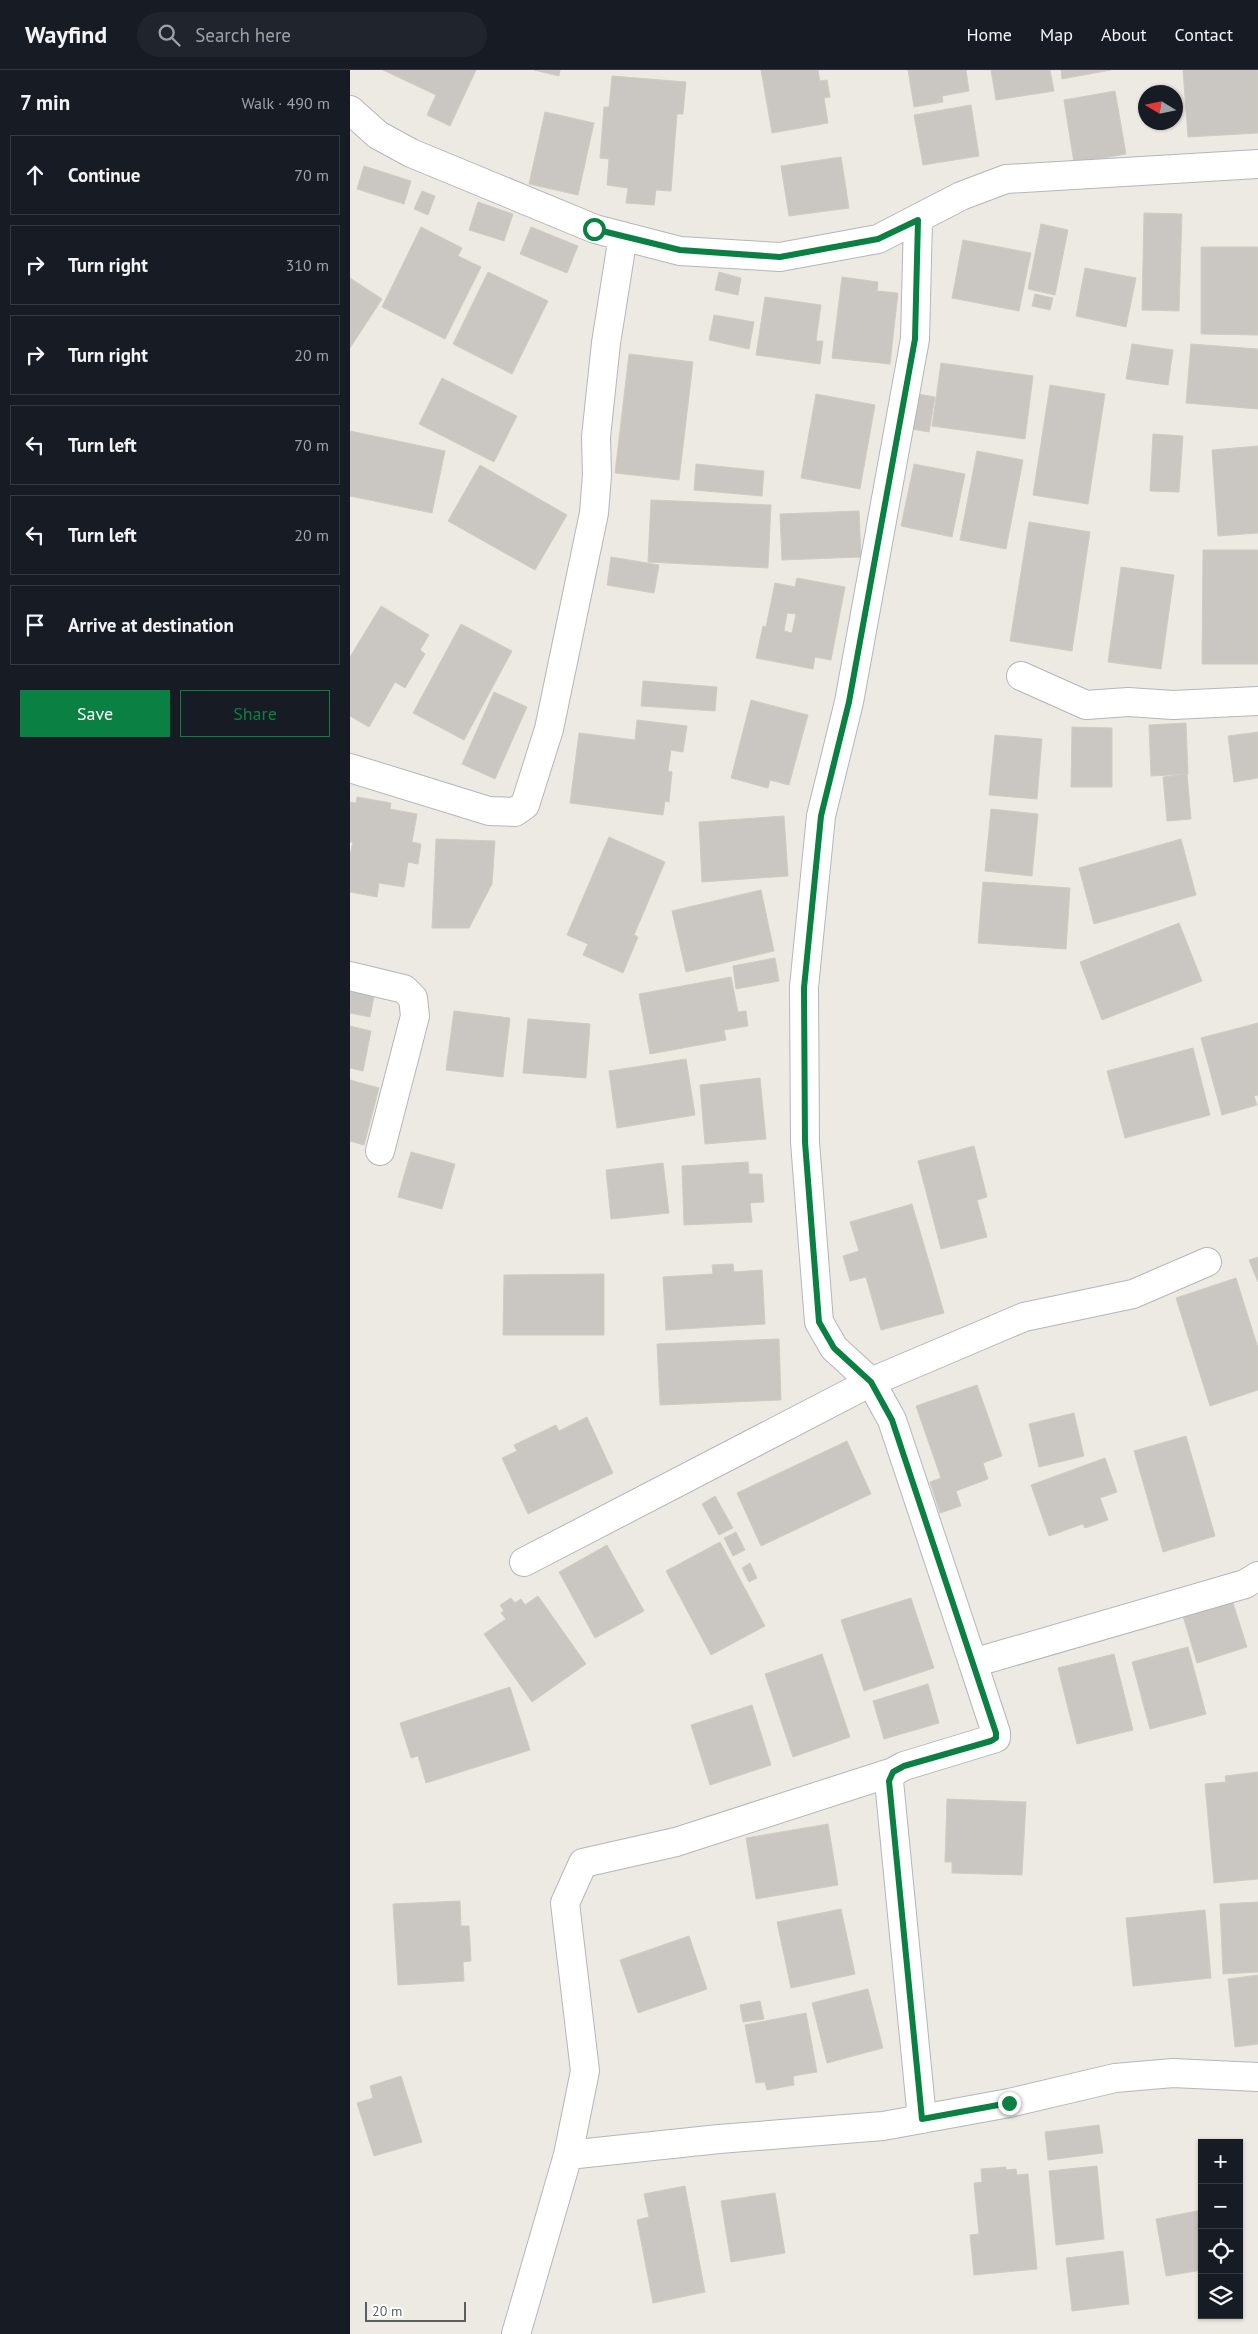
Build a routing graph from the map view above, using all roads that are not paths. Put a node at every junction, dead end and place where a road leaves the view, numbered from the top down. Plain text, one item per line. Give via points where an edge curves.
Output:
1 (350, 110) edge
2 (1258, 164) edge
3 (918, 220) junction
4 (623, 236) junction
5 (1021, 676) dead end
6 (1258, 701) edge
7 (350, 768) edge
8 (350, 976) edge
9 (380, 1152) dead end
10 (1207, 1262) dead end
11 (871, 1382) junction
12 (524, 1562) dead end
13 (1258, 1576) edge
14 (973, 1664) junction
15 (893, 1772) junction
16 (1258, 2077) edge
17 (922, 2119) junction
18 (568, 2155) junction
19 (516, 2334) edge

1 - 4 street via 378,135 411,153 594,229
2 - 3 street via 1006,179 961,196
3 - 4 street via 878,239 780,257 680,250
3 - 11 street via 915,339 849,702 821,816 804,988 805,1142 819,1322 834,1348
4 - 7 street via 606,343 596,437 594,513 549,729 525,805 515,812 489,811
5 - 6 street via 1086,705
8 - 9 street via 404,989 413,998 415,1016
10 - 11 street via 1133,1294 1024,1317
11 - 12 street
11 - 14 street via 892,1420
13 - 14 street via 1245,1584
14 - 15 street via 996,1738
15 - 17 street via 889,1781
15 - 18 street via 676,1842 583,1863 565,1903 585,2071
16 - 17 street via 1173,2073 1115,2078
17 - 18 street via 883,2126
18 - 19 street

